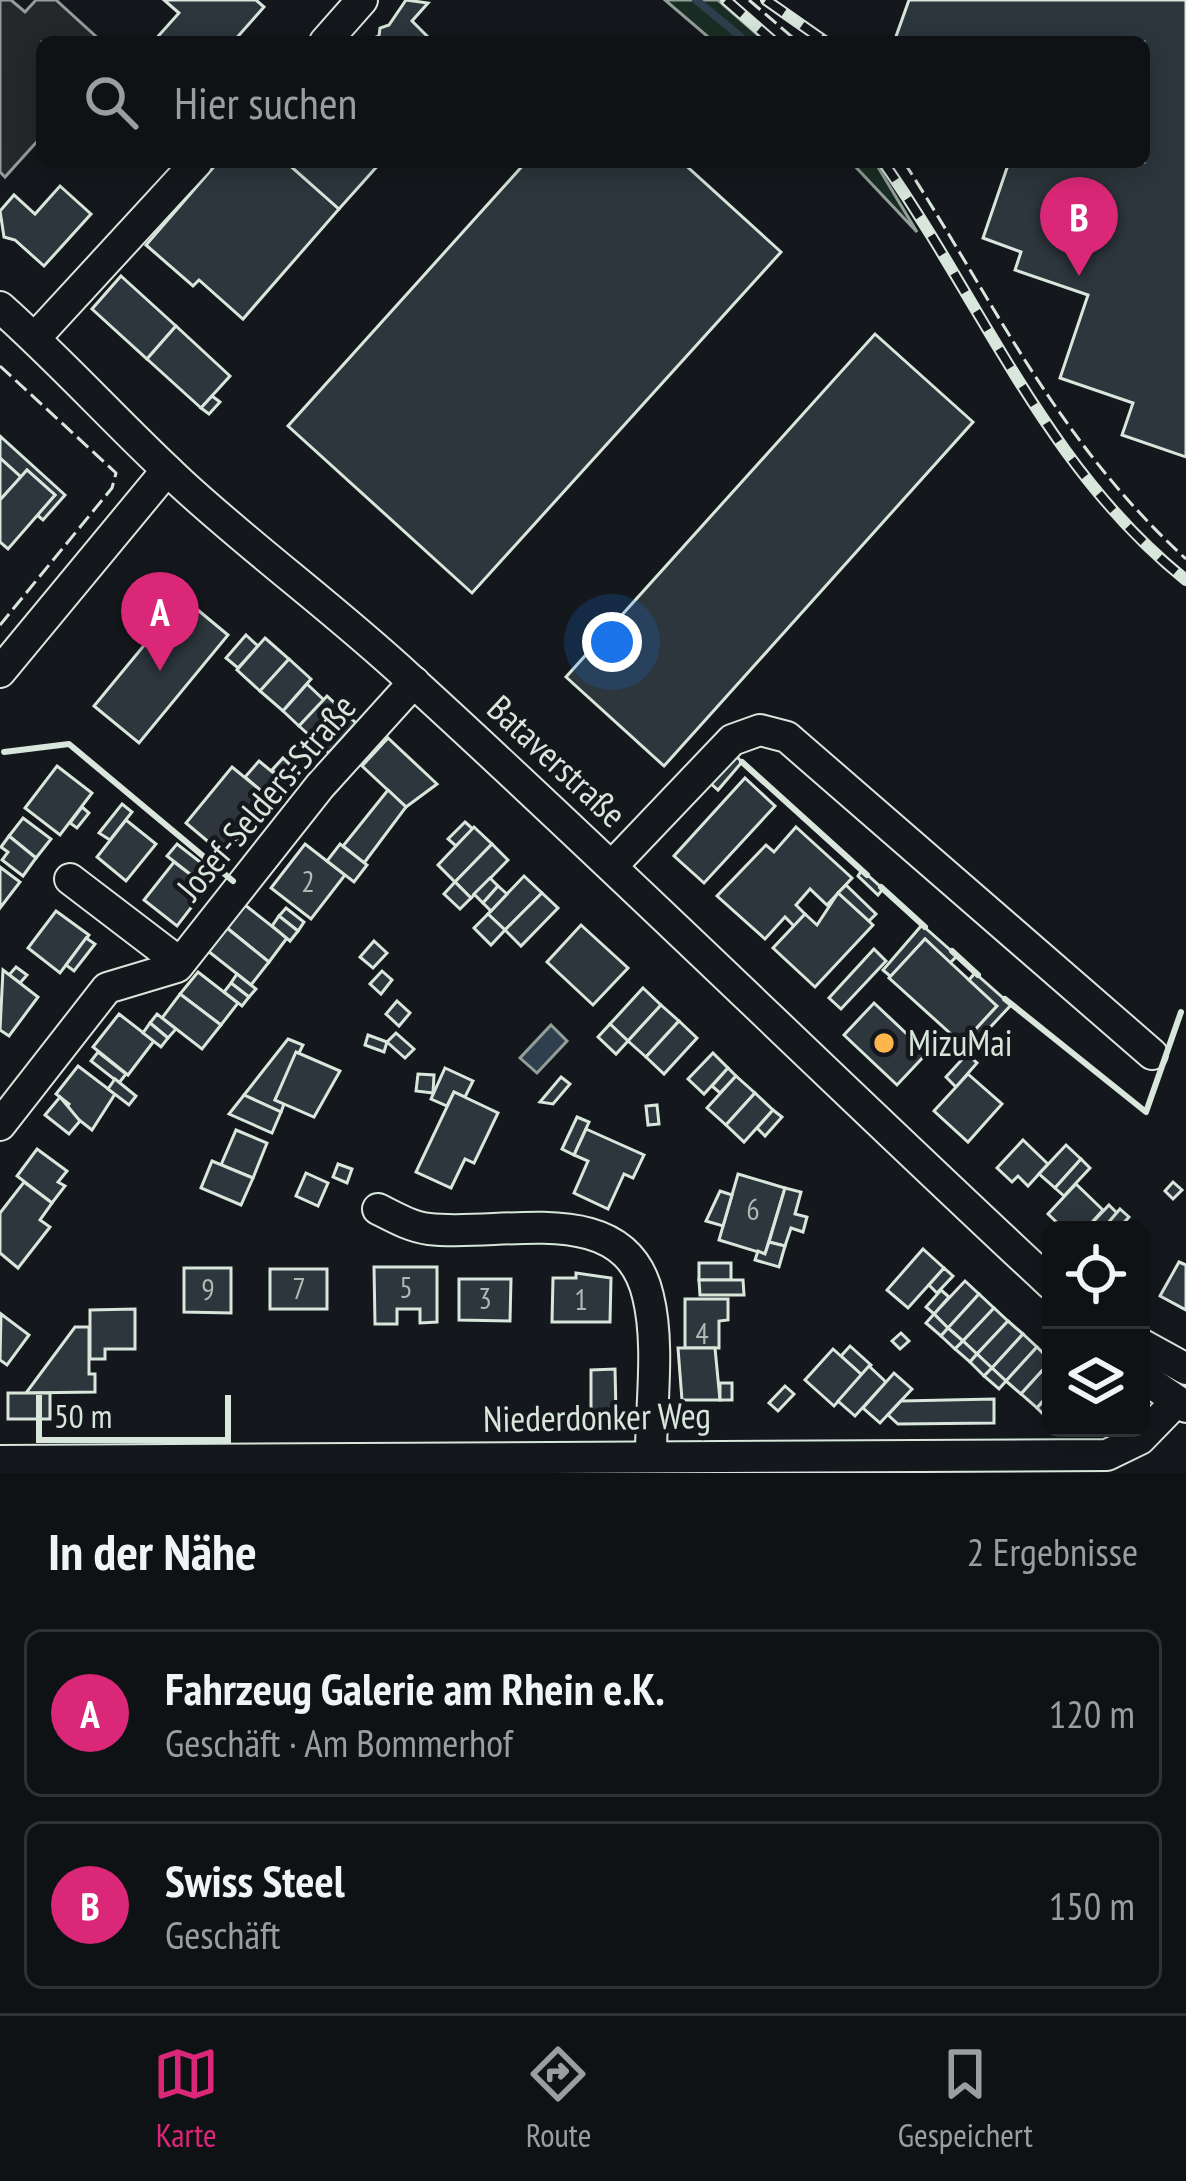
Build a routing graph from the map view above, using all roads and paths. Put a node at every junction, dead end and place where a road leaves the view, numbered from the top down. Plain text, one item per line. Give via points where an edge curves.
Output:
1 (362, 0) edge
2 (330, 36) edge
3 (191, 168) edge
4 (0, 307) edge
5 (35, 338) junction
6 (167, 470) junction
7 (0, 672) edge
8 (414, 682) junction
9 (612, 866) junction
10 (70, 879) dead end
11 (180, 964) junction
12 (1152, 1054) dead end
13 (6, 1104) edge
14 (377, 1209) dead end
15 (1042, 1275) edge
16 (1157, 1362) edge
17 (1183, 1403) edge
18 (651, 1454) junction
19 (0, 1461) edge
20 (329, 1466) edge
21 (33, 1467) edge

1 - 2 street
3 - 5 street
4 - 5 street, Bataverstraße
5 - 6 street, Bataverstraße
6 - 7 street
6 - 8 street, Bataverstraße
8 - 9 street, Bataverstraße
8 - 11 street, Josef-Selders-Straße
9 - 12 street via 733,740 760,730 787,737
9 - 15 street, Bataverstraße
10 - 11 street
11 - 13 street via 107,988
14 - 18 street via 429,1229 572,1229 616,1244 650,1301
16 - 17 street
17 - 18 street, Niederdonker Weg via 1107,1455
18 - 20 street, Niederdonker Weg
19 - 21 street, Niederdonker Weg
20 - 21 street, Niederdonker Weg

